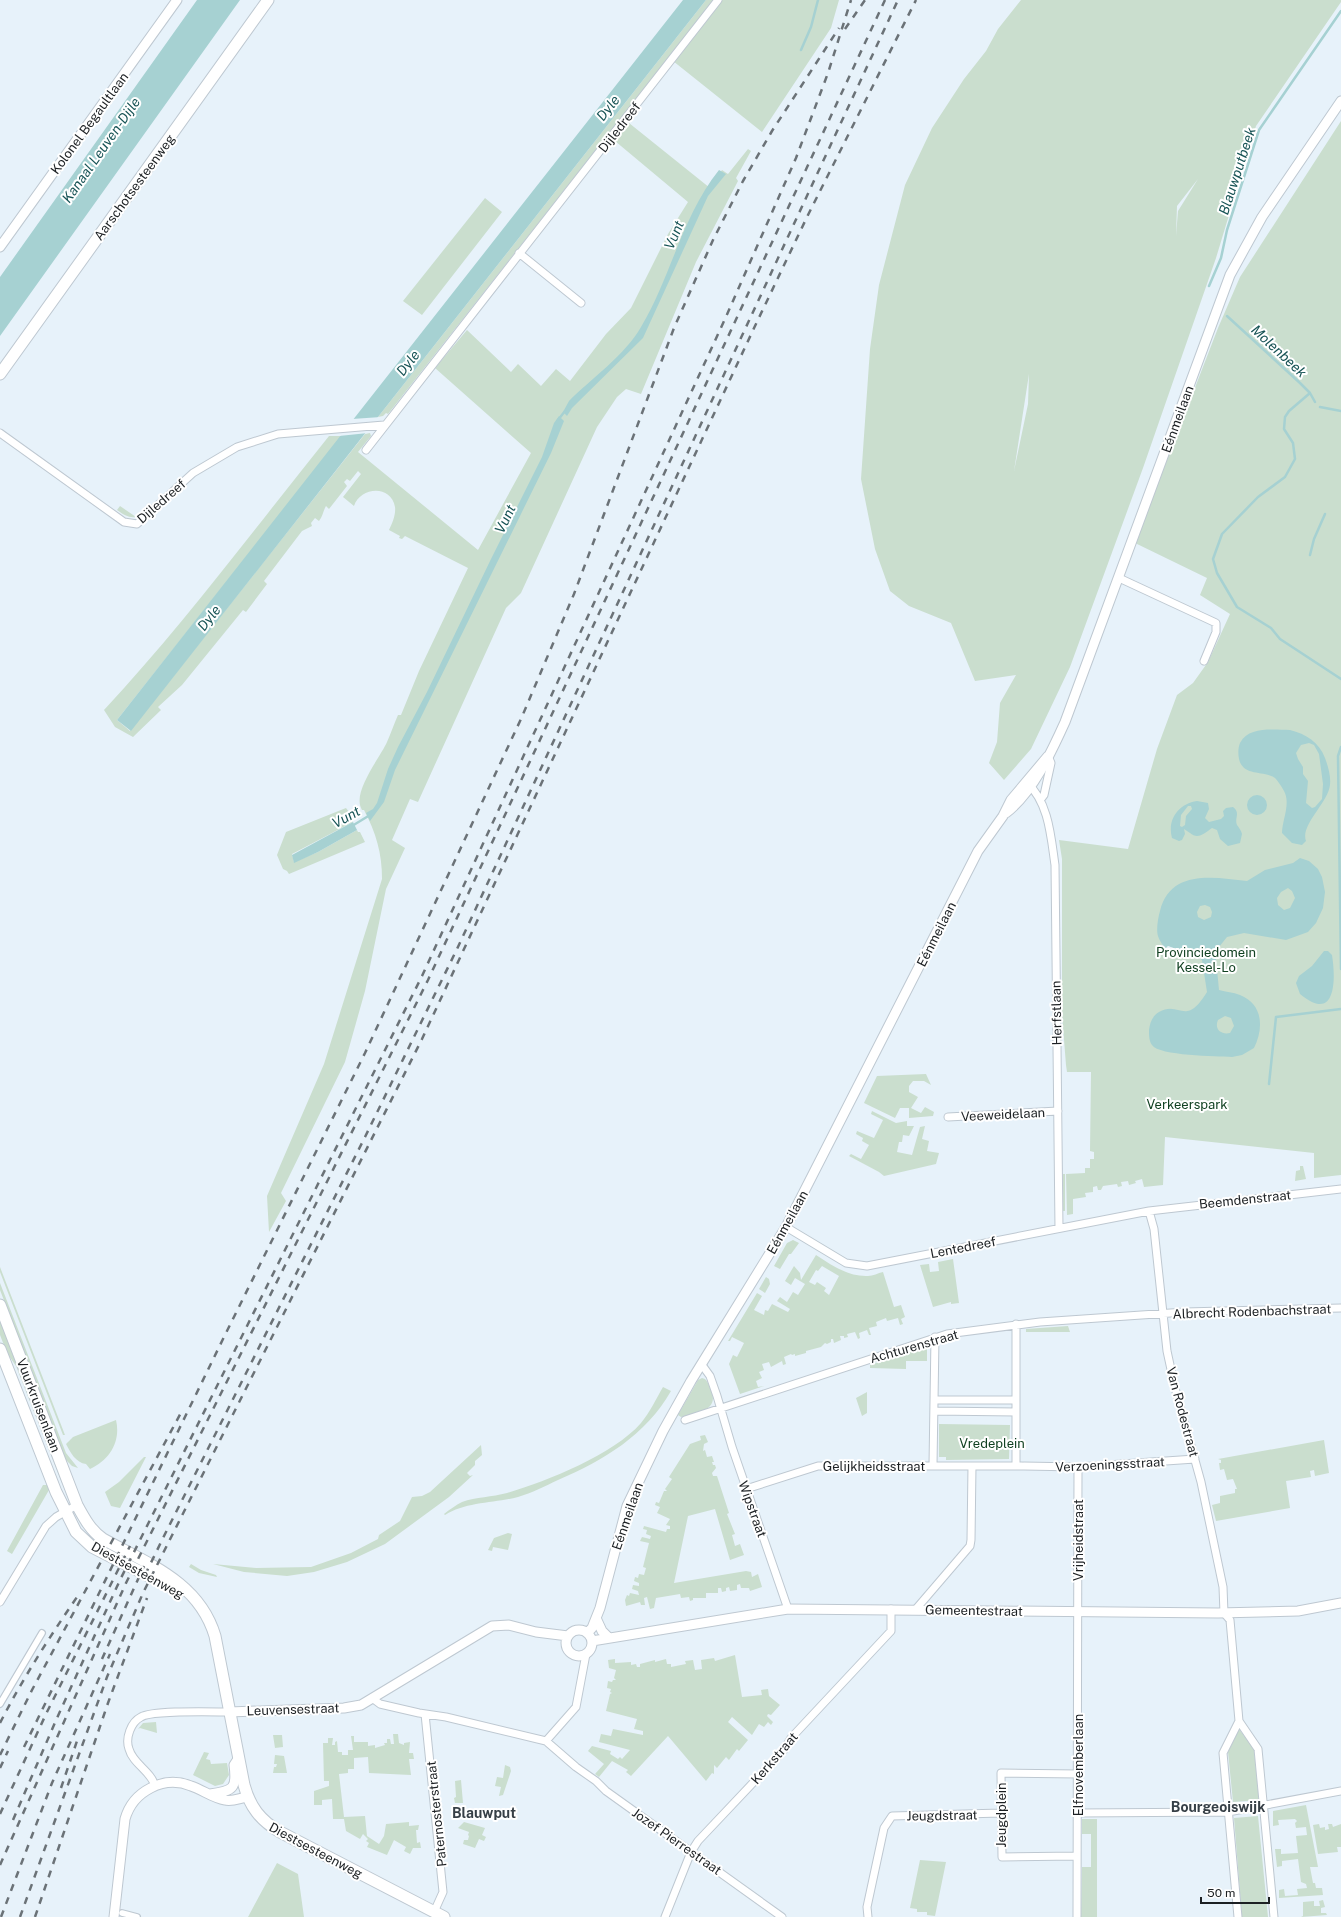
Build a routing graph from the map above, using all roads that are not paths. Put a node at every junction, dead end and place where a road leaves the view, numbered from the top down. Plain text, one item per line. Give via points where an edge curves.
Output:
1 (177, 0) edge
2 (268, 0) edge
3 (718, 0) edge
4 (1341, 101) edge
5 (0, 246) edge
6 (519, 253) junction
7 (581, 303) dead end
8 (0, 374) edge
9 (384, 425) junction
10 (0, 432) edge
11 (366, 450) dead end
12 (1119, 578) junction
13 (1204, 661) dead end
14 (1048, 756) junction
15 (1028, 784) junction
16 (1041, 800) junction
17 (1058, 1111) junction
18 (948, 1117) dead end
19 (1341, 1188) edge
20 (1149, 1211) junction
21 (786, 1227) junction
22 (1059, 1228) junction
23 (0, 1305) edge
24 (1341, 1308) edge
25 (1162, 1314) junction
26 (1016, 1324) junction
27 (935, 1337) junction
28 (0, 1349) edge
29 (702, 1365) junction
30 (934, 1400) junction
31 (1016, 1400) junction
32 (720, 1408) junction
33 (934, 1411) junction
34 (1016, 1412) junction
35 (685, 1420) dead end
36 (1195, 1459) junction
37 (933, 1465) junction
38 (972, 1466) junction
39 (1021, 1466) junction
40 (1078, 1467) junction
41 (746, 1489) junction
42 (77, 1506) junction
43 (65, 1512) junction
44 (0, 1602) edge
45 (1341, 1603) edge
46 (200, 1605) junction
47 (788, 1609) junction
48 (892, 1609) junction
49 (916, 1609) junction
50 (1078, 1613) junction
51 (1224, 1613) junction
52 (596, 1618) junction
53 (42, 1632) dead end
54 (590, 1637) junction
55 (609, 1638) junction
56 (567, 1640) junction
57 (586, 1654) junction
58 (372, 1698) junction
59 (0, 1704) edge
60 (229, 1712) junction
61 (425, 1714) junction
62 (1239, 1721) junction
63 (546, 1741) junction
64 (238, 1759) junction
65 (1078, 1774) junction
66 (155, 1786) junction
67 (1341, 1791) edge
68 (209, 1794) junction
69 (247, 1796) junction
70 (1264, 1805) junction
71 (1228, 1812) junction
72 (1001, 1813) junction
73 (1078, 1813) junction
74 (692, 1852) junction
75 (1077, 1856) junction
76 (434, 1912) junction
77 (118, 1915) edge
78 (137, 1917) edge
79 (444, 1917) edge
80 (666, 1917) edge
81 (782, 1917) edge
82 (868, 1917) edge
83 (1076, 1917) edge
84 (1238, 1917) edge
85 (1274, 1917) edge

1 - 5 street, Kolonel Begaultlaan
2 - 8 main road, Aarschotsesteenweg
3 - 6 street, Dijledreef
4 - 12 street, Eénmeilaan via 1262,217 1230,275
6 - 7 street
6 - 9 street, Dijledreef
9 - 10 street, Dijledreef via 278,434 237,447 193,473 137,524 132,525 124,522
9 - 11 street, Dijledreef
12 - 13 street via 1216,623 1216,632
12 - 14 street, Eénmeilaan via 1065,722
14 - 15 street, Eénmeilaan
14 - 16 street via 1052,763
15 - 16 street, Herfstlaan
15 - 21 street, Eénmeilaan via 1017,804 1003,816 978,851
16 - 17 street, Herfstlaan via 1055,865
17 - 18 street, Veeweidelaan
17 - 22 street, Herfstlaan
19 - 20 street, Beemdenstraat
20 - 22 street, Lentedreef
20 - 25 street, Van Rodestraat via 1154,1229
21 - 22 street, Lentedreef via 846,1263 867,1266
21 - 29 street, Eénmeilaan
23 - 42 main road, Vuurkruisenlaan
24 - 25 street, Albrecht Rodenbachstraat
25 - 26 street, Achturenstraat
25 - 36 street, Van Rodestraat via 1175,1388
26 - 27 street, Achturenstraat
26 - 31 street
27 - 30 street
27 - 32 street, Achturenstraat
28 - 43 main road, Vuurkruisenlaan
29 - 32 street, Wipstraat via 710,1376
29 - 52 street, Eénmeilaan via 663,1431 627,1506
30 - 31 street
30 - 33 street
31 - 34 street
32 - 35 street
32 - 41 street, Wipstraat
33 - 34 street
33 - 37 street
34 - 39 street
36 - 40 street, Verzoeningsstraat
36 - 51 street, Van Rodestraat via 1223,1587
37 - 38 street
37 - 41 street, Gelijkheidsstraat via 818,1466
38 - 39 street
38 - 49 street via 970,1546
39 - 40 street, Verzoeningsstraat
40 - 50 street, Vrijheidstraat
41 - 47 street, Wipstraat
42 - 43 street
42 - 46 main road, Diestsesteenweg via 97,1535 180,1583
43 - 44 street via 46,1526
43 - 46 main road, Diestsesteenweg via 76,1532 92,1547 163,1582
45 - 51 street, Gemeentestraat via 1298,1611
46 - 60 main road, Diestsesteenweg via 215,1636
47 - 48 street, Gemeentestraat
47 - 55 street, Gemeentestraat
48 - 49 street, Gemeentestraat
48 - 74 street, Kerkstraat via 891,1631 791,1738 779,1756 703,1836
49 - 50 street, Gemeentestraat
50 - 51 street, Gemeentestraat
50 - 65 street, Elfnovemberlaan
51 - 62 street, Van Rodestraat via 1230,1620
52 - 54 street, Eénmeilaan
52 - 55 street via 602,1631
53 - 59 street
54 - 55 street, Gemeentestraat
54 - 56 street via 576,1630
54 - 57 street via 590,1651
56 - 57 street via 569,1651 573,1654
56 - 58 street via 502,1624 492,1626
57 - 63 street via 576,1708
58 - 60 street, Leuvensestraat via 356,1707
58 - 61 street via 380,1704
60 - 64 main road, Diestsesteenweg
60 - 66 street via 157,1714 137,1720 129,1733 128,1748 131,1755 153,1779
61 - 63 street
61 - 76 street, Paternosterstraat via 444,1892
62 - 70 street via 1258,1749
62 - 71 street via 1223,1753
63 - 74 street, Jozef Pierrestraat via 606,1792
64 - 68 street via 234,1765 236,1780 233,1787 226,1792
64 - 69 main road, Diestsesteenweg
65 - 72 street, Jeugdplein via 1001,1773
65 - 73 street, Elfnovemberlaan
66 - 68 street via 182,1783
66 - 77 street via 139,1796 126,1816
67 - 70 street
68 - 69 street via 225,1800
69 - 76 main road, Diestsesteenweg via 255,1812 271,1827
70 - 71 street
70 - 85 street
71 - 73 street
71 - 84 street
72 - 75 street, Jeugdplein via 1002,1857
72 - 82 street, Jeugdstraat via 892,1816 884,1828 867,1907
73 - 75 street, Elfnovemberlaan
74 - 80 street, Kerkstraat
74 - 81 street, Jozef Pierrestraat
75 - 83 street, Elfnovemberlaan
76 - 79 main road, Diestsesteenweg
77 - 78 street

